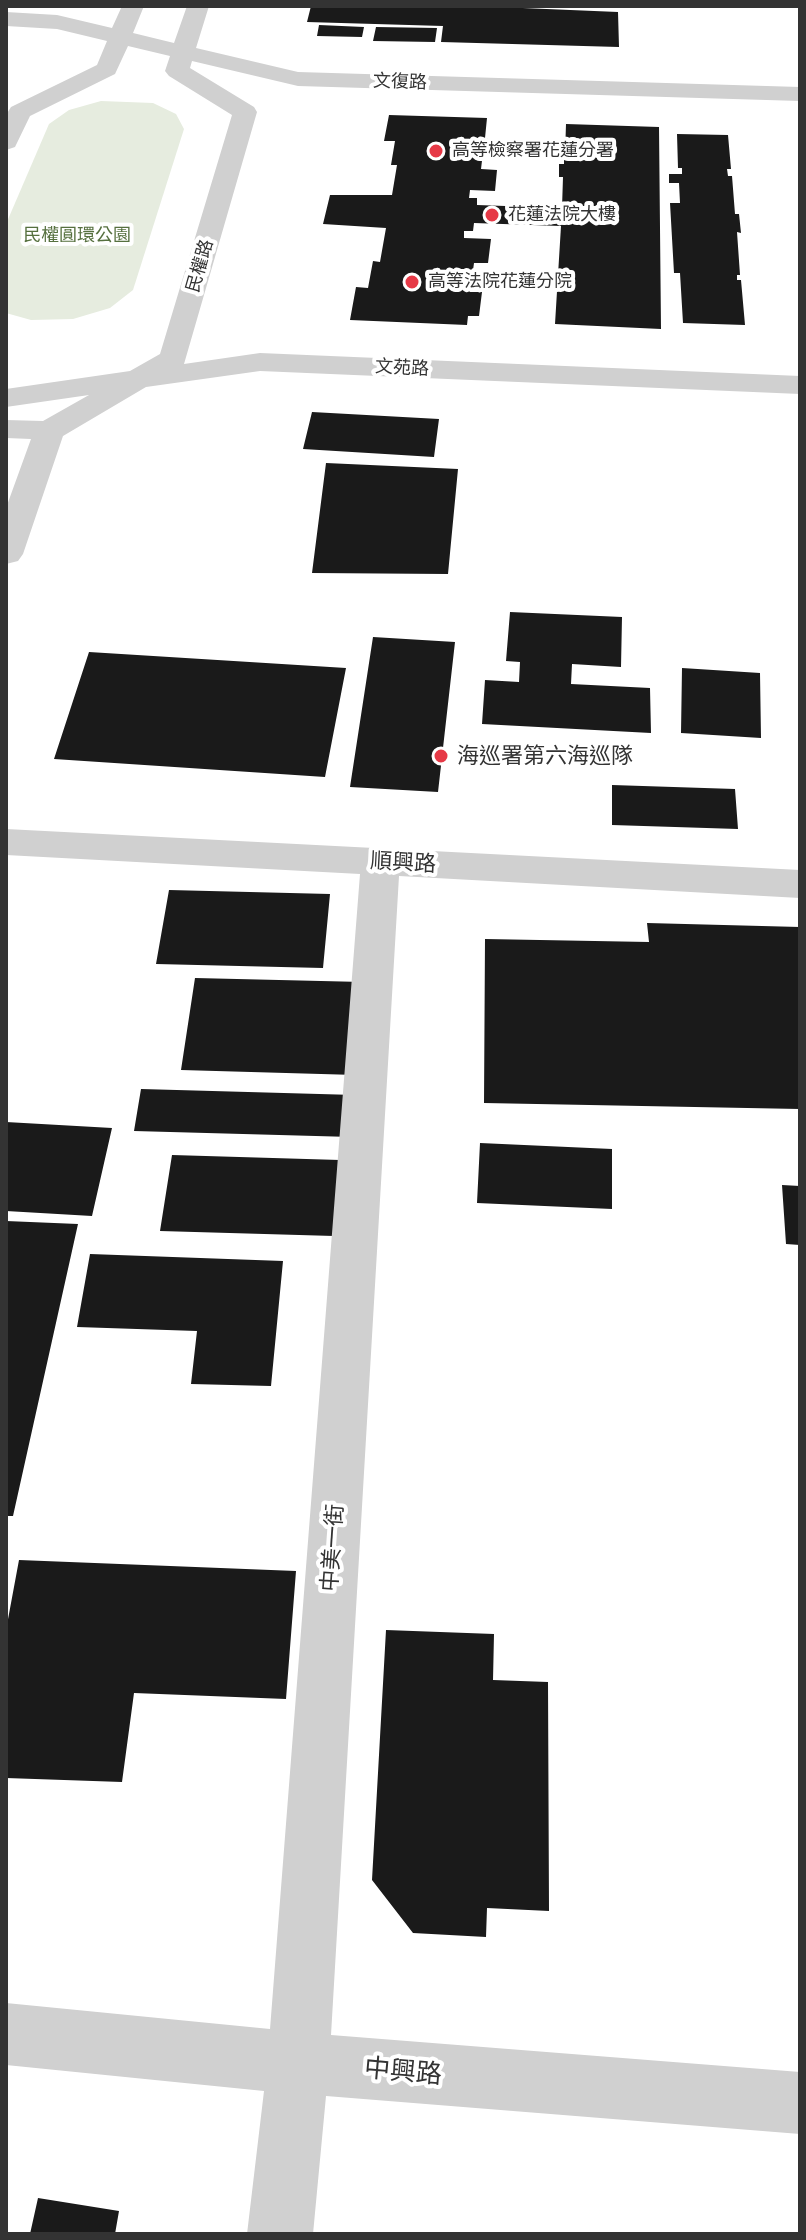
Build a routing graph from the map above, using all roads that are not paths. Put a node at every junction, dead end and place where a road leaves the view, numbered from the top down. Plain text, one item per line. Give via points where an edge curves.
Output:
1 (133, 6) edge
2 (198, 6) edge
3 (6, 19) edge
4 (120, 37) junction
5 (180, 61) junction
6 (107, 69) junction
7 (800, 94) edge
8 (6, 142) edge
9 (139, 379) junction
10 (800, 385) edge
11 (6, 398) edge
12 (6, 429) edge
13 (49, 431) junction
14 (6, 554) edge
15 (6, 842) edge
16 (380, 862) junction
17 (800, 884) edge
18 (6, 2034) edge
19 (298, 2063) junction
20 (800, 2103) edge
21 (280, 2234) edge

1 - 4 street
2 - 5 street
3 - 4 street, 文復路 via 57,22
4 - 5 street, 文復路
4 - 6 street
5 - 6 street, 民權路 via 142,70
5 - 7 street, 文復路 via 298,79
5 - 9 street, 民權路 via 245,112 173,359
6 - 8 street, 民權路 via 20,112
9 - 10 street, 文苑路 via 260,362
9 - 11 street, 文苑路
9 - 13 street, 民權路
12 - 13 street
13 - 14 street
15 - 16 street, 順興路
16 - 17 street, 順興路
16 - 19 street, 中美一街
18 - 19 street, 中興路
19 - 20 street, 中興路
19 - 21 street, 中美一街

